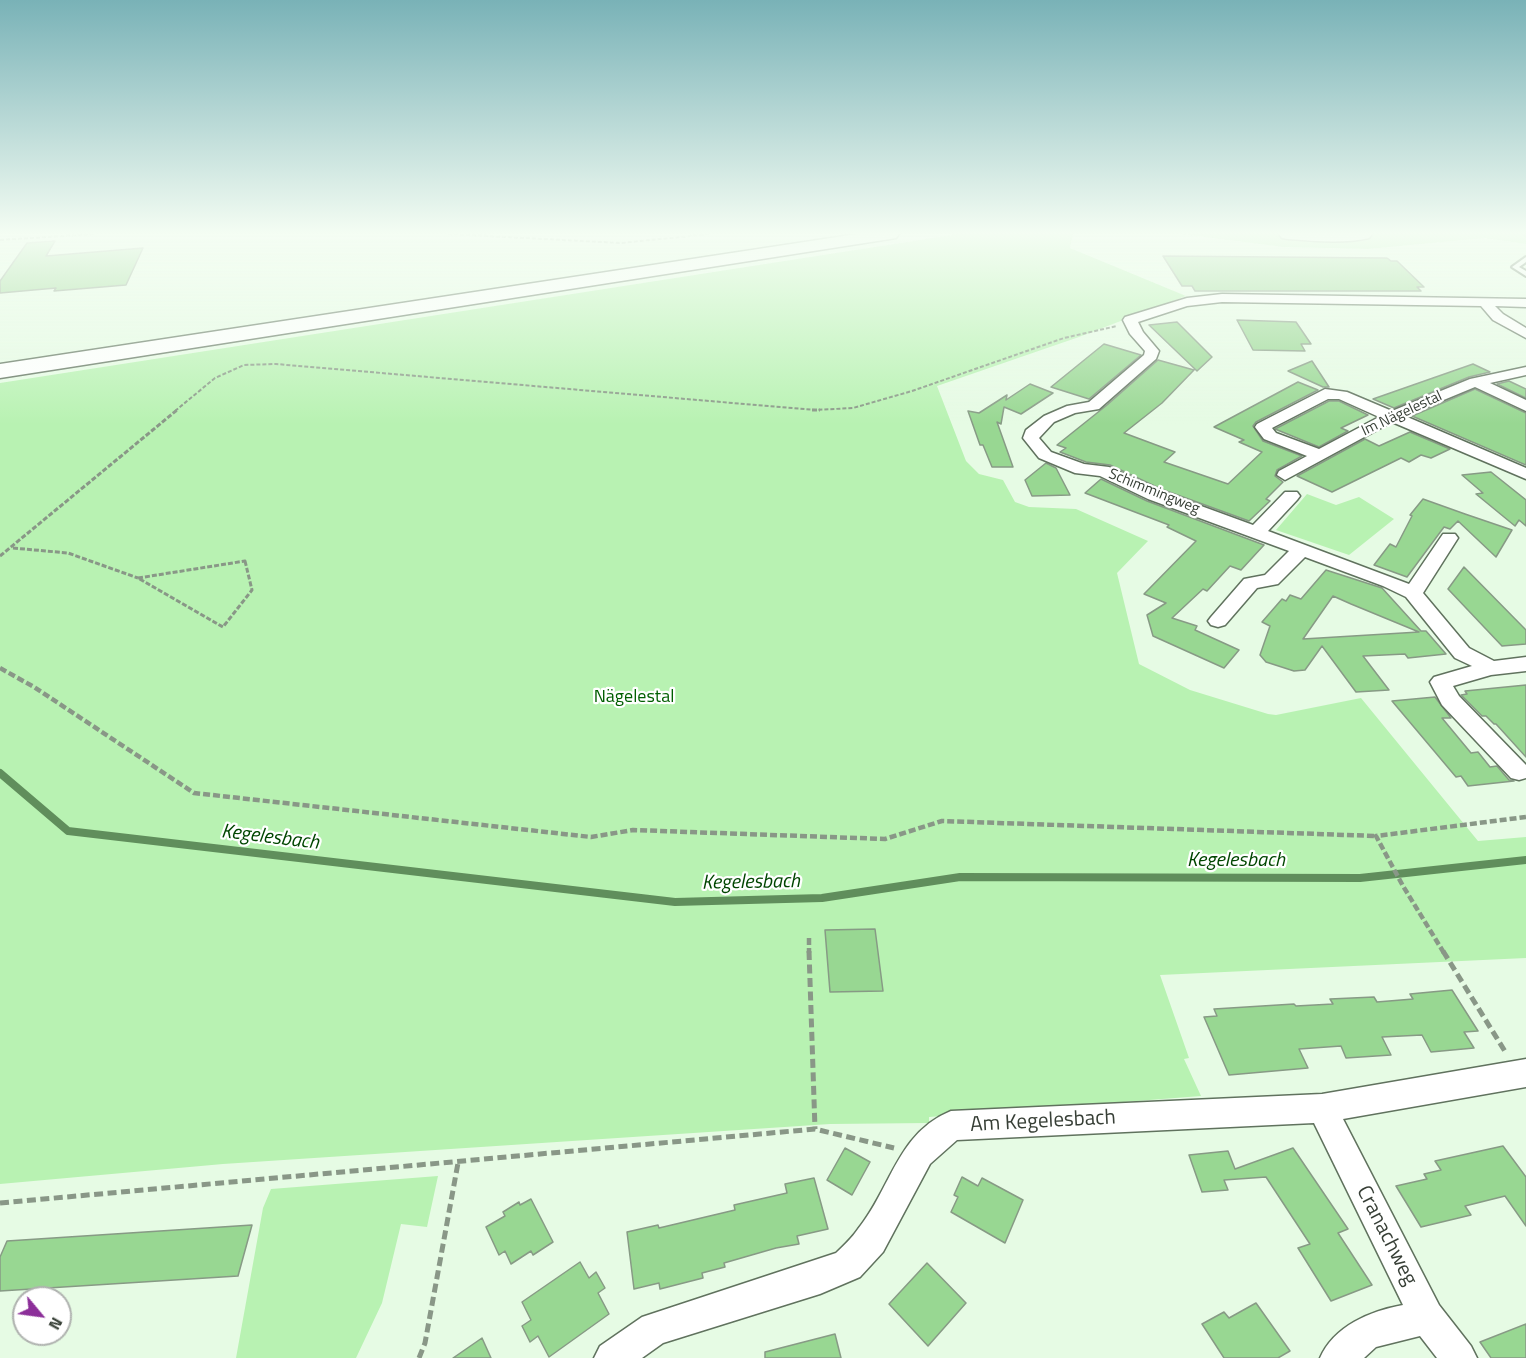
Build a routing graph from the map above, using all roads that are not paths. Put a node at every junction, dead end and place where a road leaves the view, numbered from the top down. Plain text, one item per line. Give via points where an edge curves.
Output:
1 (392, 297) edge
2 (478, 297) edge
3 (1485, 303) junction
4 (1526, 303) edge
5 (1526, 334) edge
6 (0, 357) edge
7 (0, 371) edge
8 (1526, 371) edge
9 (1475, 382) junction
10 (1526, 406) edge
11 (1392, 416) junction
12 (1319, 455) junction
13 (1526, 474) edge
14 (1285, 475) dead end
15 (1291, 496) dead end
16 (1258, 531) junction
17 (1449, 538) dead end
18 (1302, 549) junction
19 (1413, 594) junction
20 (1218, 621) dead end
21 (1526, 664) edge
22 (1491, 668) junction
23 (1519, 772) dead end
24 (1522, 1073) edge
25 (1322, 1108) junction
26 (1427, 1317) junction
27 (612, 1358) edge
28 (1338, 1358) edge
29 (1459, 1358) edge

1 - 6 highway
2 - 7 highway
3 - 4 street
3 - 5 street via 1498,317
3 - 16 street, Schimmingweg via 1199,298 1130,320 1152,351 1151,356 1094,406 1072,409 1032,432 1034,444 1045,455 1081,469 1103,471 1154,495
8 - 9 street, Im Nägelestal
9 - 10 street
9 - 11 street, Im Nägelestal
11 - 12 street, Im Nägelestal
11 - 12 street via 1342,395 1325,394 1263,427 1270,436
11 - 13 street
12 - 14 street, Im Nägelestal
15 - 16 street
16 - 18 street, Schimmingweg
17 - 19 street
18 - 19 street, Schimmingweg
18 - 20 street via 1271,580 1251,583
19 - 22 street, Schimmingweg via 1462,653
21 - 22 street
22 - 23 street via 1441,682 1450,700
24 - 25 street, Am Kegelesbach
25 - 26 street, Cranachweg
25 - 27 street, Am Kegelesbach via 951,1126 919,1153 871,1240 848,1264 820,1277 654,1329
26 - 28 street via 1366,1333
26 - 29 street, Cranachweg

